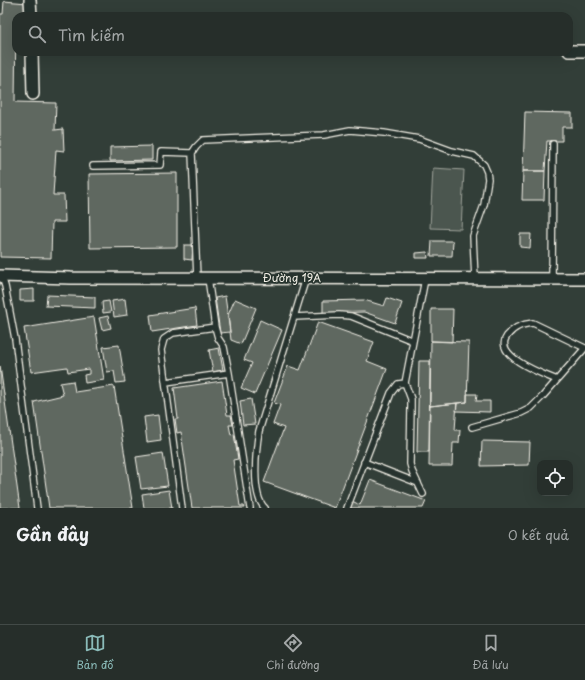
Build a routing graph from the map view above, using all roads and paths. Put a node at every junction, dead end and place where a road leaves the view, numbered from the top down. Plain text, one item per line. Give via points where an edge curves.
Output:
1 (30, 0) edge
2 (31, 12) edge
3 (573, 51) edge
4 (585, 51) edge
5 (32, 56) edge
6 (32, 94) dead end
7 (553, 144) dead end
8 (192, 153) junction
9 (93, 166) dead end
10 (1, 276) edge
11 (197, 278) junction
12 (208, 278) junction
13 (306, 278) junction
14 (425, 279) junction
15 (475, 279) junction
16 (552, 279) junction
17 (585, 279) edge
18 (294, 317) junction
19 (215, 327) junction
20 (413, 341) junction
21 (585, 348) edge
22 (229, 373) junction
23 (557, 380) junction
24 (166, 382) junction
25 (404, 383) junction
26 (472, 427) dead end
27 (364, 462) junction
28 (418, 483) junction
29 (423, 494) dead end
30 (37, 508) edge
31 (182, 508) edge
32 (250, 508) edge
33 (265, 508) edge
34 (347, 508) edge

1 - 2 street
3 - 4 street
5 - 6 street
7 - 16 lane
8 - 9 lane via 161,152 160,165
8 - 11 lane
8 - 15 lane via 203,140 324,135 350,130 419,139 474,156 484,165 488,179 484,205 473,236
10 - 11 street, Đường 19A
10 - 30 lane via 15,340
11 - 12 street, Đường 19A
12 - 13 street, Đường 19A
12 - 19 lane
13 - 14 street, Đường 19A
13 - 18 lane
14 - 15 street, Đường 19A
14 - 20 lane
15 - 16 street, Đường 19A
16 - 17 street, Đường 19A
18 - 20 lane via 351,316
18 - 33 lane via 256,448 259,499
19 - 22 lane via 224,347
19 - 24 lane via 173,333 164,338 161,350
20 - 25 lane
21 - 23 lane
21 - 23 lane via 533,323 514,328 506,338 505,347 510,355 520,363
22 - 24 lane
22 - 32 lane
23 - 26 lane via 531,408
24 - 31 lane
25 - 27 lane via 398,384 391,394
25 - 28 lane via 411,406 410,464
27 - 28 lane
27 - 34 lane
28 - 29 lane

